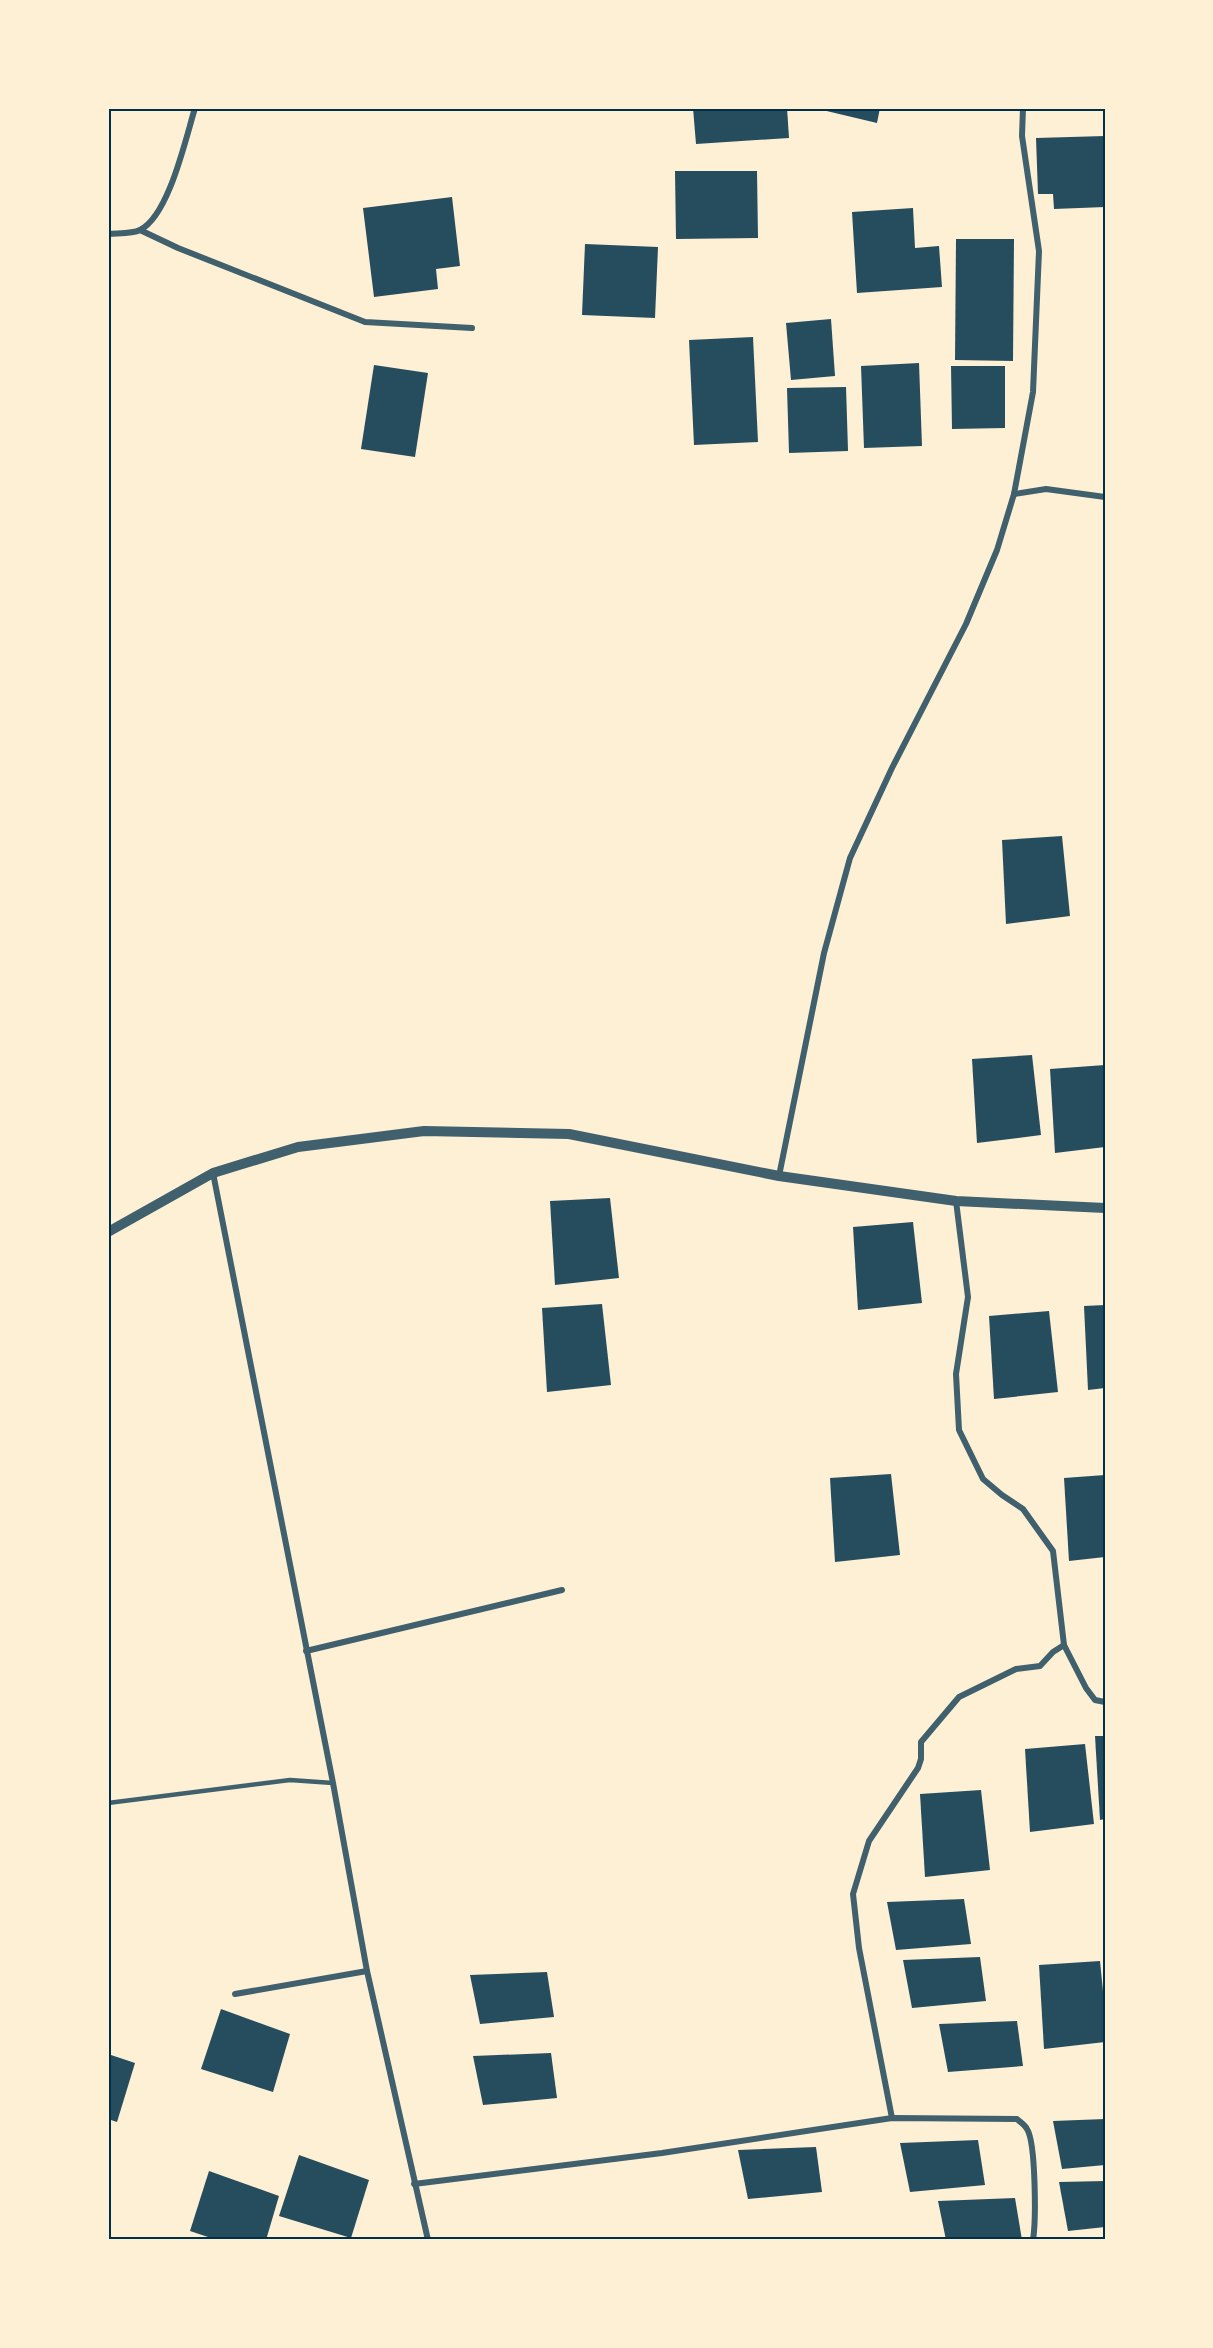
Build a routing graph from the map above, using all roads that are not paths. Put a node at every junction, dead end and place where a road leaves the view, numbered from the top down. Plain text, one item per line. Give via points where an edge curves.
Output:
1 (195, 108) edge
2 (1023, 108) edge
3 (140, 230) junction
4 (108, 234) edge
5 (472, 328) dead end
6 (1014, 494) junction
7 (1105, 497) edge
8 (213, 1173) junction
9 (778, 1176) junction
10 (956, 1201) junction
11 (1105, 1208) edge
12 (108, 1232) edge
13 (562, 1590) dead end
14 (1064, 1645) junction
15 (306, 1651) junction
16 (1105, 1702) edge
17 (333, 1783) junction
18 (108, 1803) edge
19 (367, 1971) junction
20 (235, 1994) dead end
21 (892, 2118) junction
22 (414, 2184) junction
23 (428, 2240) edge
24 (1033, 2240) edge

1 - 3 street via 172,183 154,220
2 - 6 street via 1023,136 1039,252 1033,392
3 - 4 street
3 - 5 street via 365,322
6 - 7 street via 1046,489
6 - 9 street via 997,550 966,624 850,858 824,953
8 - 9 street via 298,1147 424,1131 569,1134
8 - 12 street
8 - 15 street
9 - 10 street
10 - 11 street
10 - 14 street via 968,1297 956,1374 959,1430 983,1479 1023,1509 1053,1551
13 - 15 street
14 - 16 street via 1086,1688 1095,1700
14 - 21 street via 1040,1666 1016,1669 959,1697 921,1742 918,1768 869,1841 853,1894 859,1948
15 - 17 street
17 - 18 lane via 290,1780
17 - 19 street
19 - 20 street
19 - 22 street
21 - 22 street via 662,2153
21 - 24 street via 1017,2119 1028,2130 1033,2160
22 - 23 street

